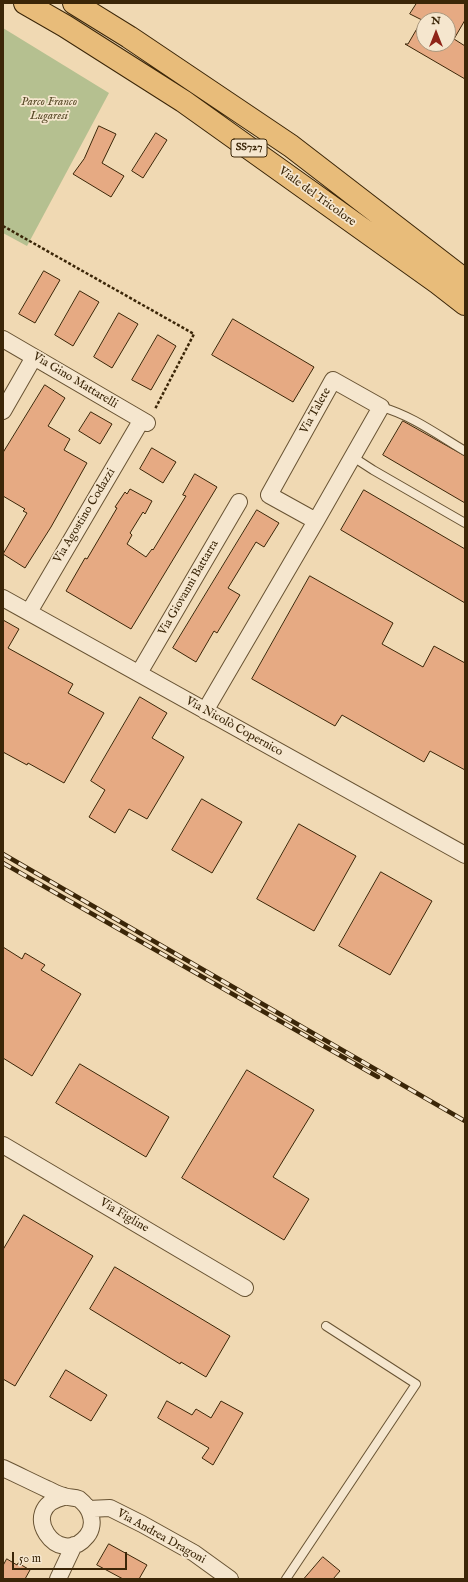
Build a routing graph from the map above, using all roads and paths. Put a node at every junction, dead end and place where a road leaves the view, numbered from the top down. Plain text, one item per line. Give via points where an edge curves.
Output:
1 (25, 3) edge
2 (74, 3) edge
3 (3, 226) edge
4 (465, 280) edge
5 (465, 304) edge
6 (3, 340) edge
7 (34, 357) junction
8 (381, 407) junction
9 (3, 411) edge
10 (144, 422) junction
11 (465, 451) edge
12 (353, 457) junction
13 (239, 502) dead end
14 (316, 521) junction
15 (465, 523) edge
16 (3, 598) edge
17 (29, 612) junction
18 (139, 673) junction
19 (205, 711) junction
20 (465, 855) edge
21 (3, 1145) edge
22 (245, 1288) dead end
23 (326, 1326) dead end
24 (3, 1468) edge
25 (27, 1480) junction
26 (64, 1497) junction
27 (46, 1508) junction
28 (88, 1509) junction
29 (51, 1540) junction
30 (74, 1545) junction
31 (59, 1578) edge
32 (230, 1579) edge
33 (286, 1579) edge

1 - 5 highway, Viale del Tricolore / SS727 via 183,101
2 - 4 highway, Viale del Tricolore / SS727 via 291,146
3 - 10 path via 194,334
6 - 7 street, Via Gino Mattarelli
7 - 9 street
7 - 10 street, Via Gino Mattarelli
8 - 11 lane via 393,410
8 - 12 street
8 - 14 street, Via Talete via 333,380 329,387 269,495
10 - 17 street, Via Agostino Codazzi
12 - 14 street
12 - 15 lane
13 - 18 street, Via Giovanni Battarra
14 - 19 street
16 - 17 street, Via Nicolò Copernico
17 - 18 street, Via Nicolò Copernico
18 - 19 street, Via Nicolò Copernico
19 - 20 street, Via Nicolò Copernico
21 - 22 street, Via Figline
23 - 33 lane via 416,1384
24 - 25 street
25 - 26 street
25 - 27 street
26 - 27 street via 54,1500
26 - 28 street via 78,1499
27 - 29 street via 43,1529
28 - 30 street via 91,1528 84,1539
28 - 32 street, Via Andrea Dragoni via 110,1508 194,1553
29 - 30 street via 62,1545
29 - 31 street
30 - 31 street

